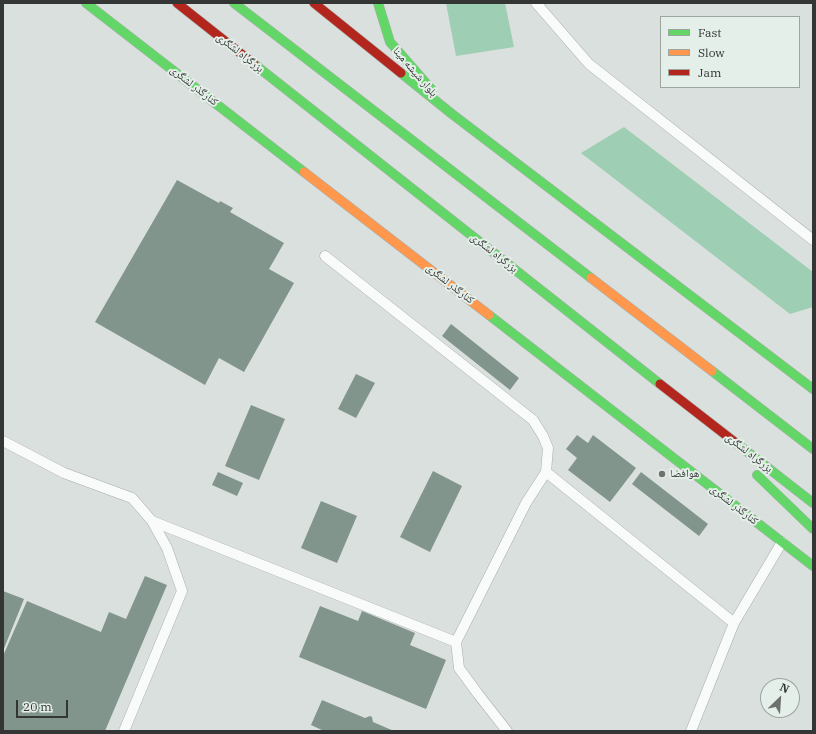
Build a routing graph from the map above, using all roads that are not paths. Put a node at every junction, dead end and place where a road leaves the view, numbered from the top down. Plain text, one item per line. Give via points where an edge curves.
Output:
1 (86, 3) edge
2 (177, 3) edge
3 (234, 3) edge
4 (314, 3) edge
5 (378, 3) edge
6 (536, 3) edge
7 (452, 114) junction
8 (813, 240) edge
9 (326, 256) dead end
10 (813, 389) edge
11 (682, 402) junction
12 (3, 441) edge
13 (813, 449) edge
14 (738, 456) dead end
15 (750, 467) dead end
16 (546, 472) junction
17 (813, 502) edge
18 (152, 521) junction
19 (813, 529) edge
20 (782, 542) junction
21 (813, 566) edge
22 (734, 623) junction
23 (456, 642) junction
24 (124, 731) edge
25 (507, 731) edge
26 (691, 731) edge

1 - 20 main road, کنارگذر لشگری
2 - 11 main road, بزرگراه لشگری
3 - 13 main road
4 - 7 main road
5 - 7 main road, بلوار شیشه مینا via 390,42
6 - 8 lane via 589,64
7 - 10 main road
9 - 16 lane via 533,420 544,436 548,448
11 - 14 main road
11 - 17 main road, بزرگراه لشگری
12 - 18 lane via 64,473 132,498
15 - 19 main road
16 - 22 lane
16 - 23 lane via 526,503
18 - 23 lane
18 - 24 lane via 167,548 182,591
20 - 21 main road, کنارگذر لشگری
20 - 22 lane
22 - 26 lane
23 - 25 lane via 458,668

